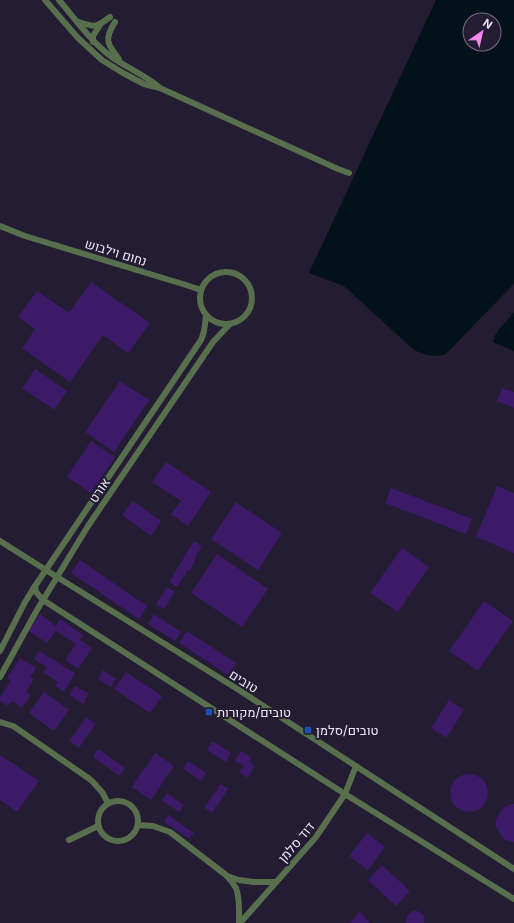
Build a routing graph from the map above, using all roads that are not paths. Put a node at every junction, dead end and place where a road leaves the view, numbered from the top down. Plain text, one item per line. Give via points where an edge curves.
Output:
1 (46, 0) edge
2 (59, 0) edge
3 (77, 22) junction
4 (100, 25) junction
5 (93, 39) junction
6 (92, 51) junction
7 (123, 64) junction
8 (160, 88) junction
9 (349, 173) dead end
10 (0, 226) edge
11 (201, 290) junction
12 (206, 315) junction
13 (230, 324) junction
14 (0, 541) edge
15 (46, 570) junction
16 (57, 578) junction
17 (35, 586) junction
18 (43, 600) junction
19 (0, 651) edge
20 (0, 677) edge
21 (1, 723) edge
22 (356, 766) junction
23 (345, 794) junction
24 (108, 803) junction
25 (138, 825) junction
26 (98, 826) junction
27 (69, 840) dead end
28 (514, 869) edge
29 (226, 875) junction
30 (276, 882) junction
31 (514, 899) edge
32 (240, 923) edge

1 - 6 street
2 - 3 street
3 - 4 street via 89,26
3 - 5 street
4 - 5 street
4 - 7 street via 113,20 108,40 111,49
5 - 6 street
5 - 7 street
6 - 8 street via 123,73 144,84
7 - 8 street
8 - 9 street
10 - 11 street, נחום וילבוש
11 - 12 street via 200,306
11 - 13 street via 210,277 218,273 234,274 248,284 252,300 250,308 240,320
12 - 13 street via 216,323
12 - 15 street, אורט via 201,340
13 - 16 street, אורט via 213,342 108,496
14 - 15 street, טובים
15 - 16 street, טובים
15 - 17 street, אורט
16 - 18 street, אורט
16 - 22 street, טובים via 239,690
17 - 18 street via 36,592
17 - 19 street, אורט
18 - 20 street, אורט
18 - 23 street
21 - 24 street via 13,726 91,780
22 - 23 street, דוד סלמן
22 - 28 street, טובים
23 - 30 street, דוד סלמן via 316,837
23 - 31 street
24 - 25 street via 122,801 128,804 136,813
24 - 26 street via 101,809
25 - 26 street via 132,836 121,841 104,835
25 - 29 street via 153,826 170,832
26 - 27 street
29 - 30 street via 253,882
29 - 32 street via 238,895
30 - 32 street, דוד סלמן

